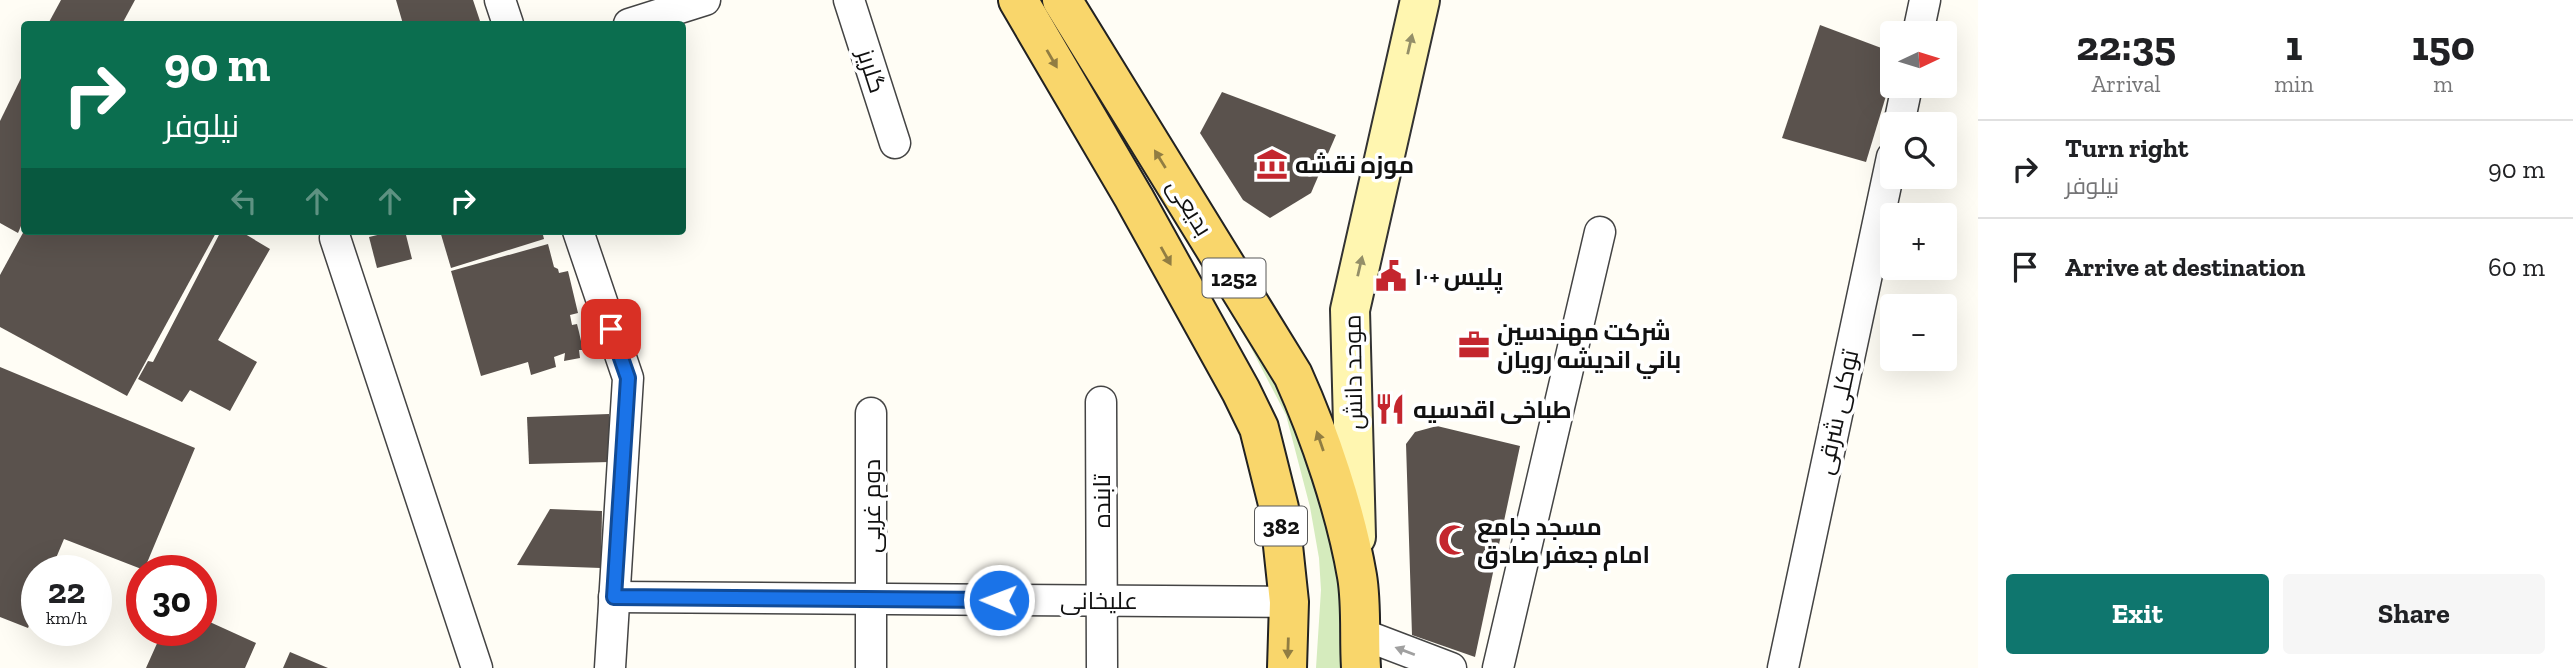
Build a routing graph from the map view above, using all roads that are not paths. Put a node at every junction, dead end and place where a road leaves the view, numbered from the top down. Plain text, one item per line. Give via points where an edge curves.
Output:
1 (500, 0) edge
2 (705, 0) edge
3 (849, 0) edge
4 (1018, 0) edge
5 (1062, 0) edge
6 (1420, 0) edge
7 (1925, 0) edge
8 (507, 21) edge
9 (638, 21) edge
10 (1921, 21) edge
11 (895, 143) dead end
12 (1885, 189) edge
13 (1600, 232) dead end
14 (579, 235) edge
15 (335, 238) dead end
16 (1241, 391) joint
17 (1101, 402) dead end
18 (871, 413) dead end
19 (1358, 578) junction
20 (614, 597) junction
21 (871, 599) junction
22 (1101, 600) junction
23 (1289, 602) junction
24 (1360, 651) edge
25 (477, 668) edge
26 (610, 668) edge
27 (872, 668) edge
28 (1102, 668) edge
29 (1287, 668) edge
30 (1451, 668) edge
31 (1498, 668) edge
32 (1783, 668) edge

1 - 8 street
2 - 9 street
3 - 11 street, گلریز
4 -> 16 main road, بدیعی / 1252
19 -> 5 main road, بدیعی / 1252 via 1325,457 1293,375
19 -> 6 main road, موحد دانش via 1350,310
7 - 10 street
12 - 32 street, توکلی شرقی
13 - 31 street
14 - 20 street via 628,378
15 - 25 street
16 - 23 main road, 382 via 1259,428 1271,472
17 - 22 street, تابنده
18 - 21 street, دوم غربی
19 - 24 main road, موحد دانش
20 - 21 street, علیخانی
20 - 26 street
21 - 22 street, علیخانی
21 - 27 street, دوم غربی
22 - 23 street, علیخانی
22 - 28 street, تابنده
23 -> 29 main road, 382
30 -> 24 street

